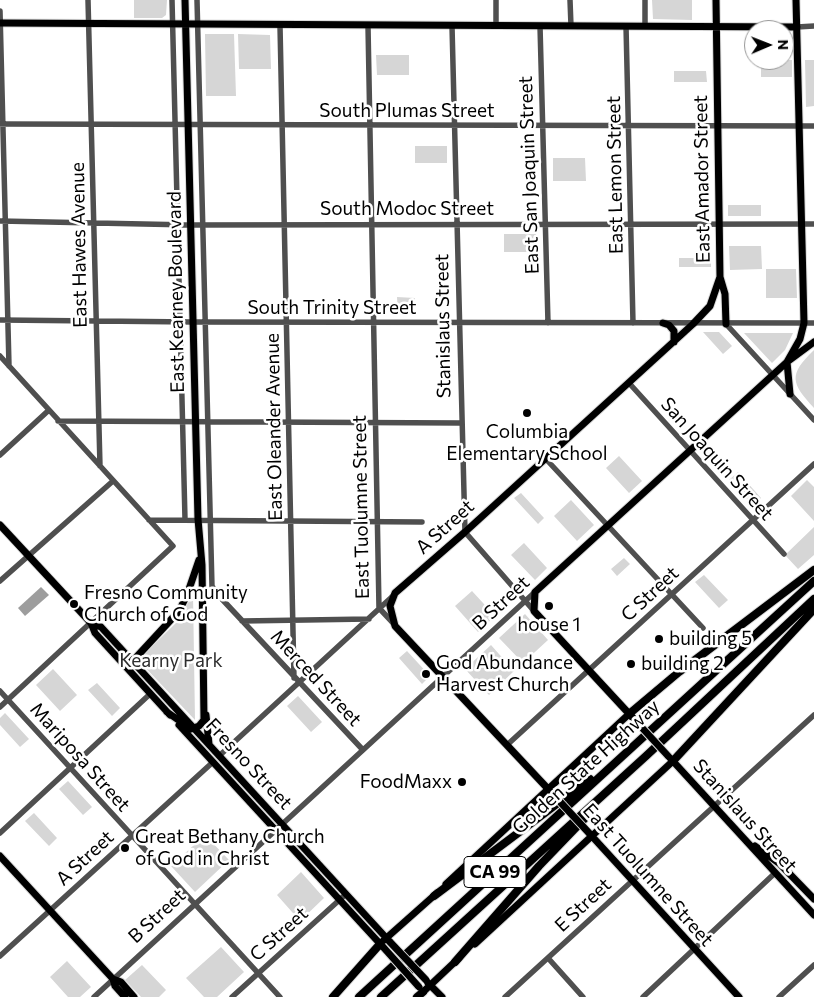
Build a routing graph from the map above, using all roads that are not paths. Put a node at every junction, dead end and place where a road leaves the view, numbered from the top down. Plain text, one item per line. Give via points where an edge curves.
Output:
1 (88, 0) edge
2 (172, 0) edge
3 (185, 0) edge
4 (197, 0) edge
5 (496, 0) edge
6 (570, 0) edge
7 (645, 0) edge
8 (716, 0) edge
9 (796, 0) edge
10 (0, 11) edge
11 (0, 23) edge
12 (88, 24) junction
13 (173, 26) junction
14 (186, 26) junction
15 (198, 26) junction
16 (280, 26) junction
17 (368, 26) junction
18 (452, 26) junction
19 (496, 26) junction
20 (540, 26) junction
21 (571, 26) junction
22 (626, 26) junction
23 (645, 26) junction
24 (814, 26) edge
25 (717, 27) junction
26 (797, 27) junction
27 (1, 124) edge
28 (91, 124) junction
29 (175, 125) junction
30 (188, 126) junction
31 (200, 126) junction
32 (282, 126) junction
33 (370, 126) junction
34 (454, 126) junction
35 (542, 126) junction
36 (630, 126) junction
37 (717, 126) junction
38 (814, 126) edge
39 (800, 127) junction
40 (3, 221) edge
41 (93, 223) junction
42 (178, 224) junction
43 (191, 224) junction
44 (202, 224) junction
45 (284, 224) junction
46 (372, 224) junction
47 (456, 224) junction
48 (544, 224) junction
49 (632, 224) junction
50 (719, 224) junction
51 (814, 224) edge
52 (801, 225) junction
53 (720, 277) junction
54 (0, 320) edge
55 (8, 320) junction
56 (96, 321) junction
57 (180, 322) junction
58 (193, 322) junction
59 (205, 322) junction
60 (286, 322) junction
61 (374, 323) junction
62 (459, 323) junction
63 (548, 323) junction
64 (633, 323) junction
65 (663, 323) junction
66 (804, 323) junction
67 (814, 323) edge
68 (694, 324) junction
69 (726, 324) junction
70 (673, 342) junction
71 (814, 342) edge
72 (0, 356) edge
73 (787, 362) junction
74 (9, 366) junction
75 (773, 376) junction
76 (629, 383) junction
77 (790, 394) junction
78 (49, 410) junction
79 (58, 420) junction
80 (814, 420) edge
81 (99, 421) junction
82 (183, 421) junction
83 (196, 422) junction
84 (208, 422) junction
85 (288, 422) junction
86 (375, 423) junction
87 (461, 423) junction
88 (691, 452) junction
89 (0, 455) edge
90 (545, 458) junction
91 (814, 464) edge
92 (100, 466) junction
93 (113, 481) junction
94 (185, 519) junction
95 (149, 520) junction
96 (198, 520) junction
97 (210, 520) junction
98 (753, 520) junction
99 (291, 521) junction
100 (377, 522) junction
101 (422, 522) dead end
102 (0, 525) edge
103 (608, 525) junction
104 (465, 532) junction
105 (784, 554) dead end
106 (28, 556) junction
107 (200, 558) junction
108 (814, 570) edge
109 (0, 581) edge
110 (814, 581) edge
111 (535, 592) junction
112 (395, 593) junction
113 (672, 594) junction
114 (814, 599) edge
115 (526, 602) junction
116 (379, 608) junction
117 (814, 609) edge
118 (534, 611) junction
119 (294, 619) junction
120 (369, 619) junction
121 (242, 621) junction
122 (91, 623) junction
123 (395, 626) junction
124 (703, 628) dead end
125 (131, 661) junction
126 (590, 670) junction
127 (130, 672) junction
128 (444, 677) junction
129 (297, 680) junction
130 (0, 691) edge
131 (150, 694) junction
132 (205, 698) junction
133 (8, 700) junction
134 (0, 707) edge
135 (167, 712) junction
136 (814, 715) edge
137 (631, 716) junction
138 (195, 729) junction
139 (507, 745) junction
140 (210, 746) junction
141 (632, 747) junction
142 (363, 750) junction
143 (219, 756) junction
144 (646, 756) junction
145 (671, 759) junction
146 (213, 762) junction
147 (70, 768) junction
148 (549, 790) junction
149 (715, 806) junction
150 (282, 824) junction
151 (276, 830) junction
152 (0, 833) edge
153 (590, 835) junction
154 (132, 836) junction
155 (746, 839) junction
156 (0, 856) edge
157 (775, 874) junction
158 (632, 881) junction
159 (346, 894) junction
160 (434, 896) junction
161 (814, 899) edge
162 (339, 900) junction
163 (195, 904) junction
164 (51, 912) junction
165 (814, 915) edge
166 (388, 940) junction
167 (382, 946) junction
168 (694, 950) junction
169 (0, 956) edge
170 (548, 958) junction
171 (455, 962) junction
172 (814, 965) edge
173 (258, 973) junction
174 (113, 979) junction
175 (428, 983) junction
176 (421, 993) edge
177 (94, 997) edge
178 (125, 997) edge
179 (134, 997) edge
180 (232, 997) edge
181 (280, 997) edge
182 (333, 997) edge
183 (359, 997) edge
184 (381, 997) edge
185 (442, 997) edge
186 (505, 997) edge
187 (584, 997) edge
188 (643, 997) edge
189 (738, 997) edge
190 (779, 997) edge

1 - 12 street, East Hawes Avenue
2 - 13 street, East Kearney Boulevard
3 - 14 main road, East Kearney Boulevard
4 - 15 street, East Kearney Boulevard
5 - 19 street
6 - 21 street
7 - 23 street
8 - 25 main road, East Amador Street
9 - 26 main road
10 - 11 street
11 - 12 main road
11 - 27 street
12 - 13 main road
12 - 28 street, East Hawes Avenue
13 - 14 main road
13 - 29 street, East Kearney Boulevard
14 - 15 main road
14 - 30 main road, East Kearney Boulevard
15 - 16 main road
15 - 31 street, East Kearney Boulevard
16 - 17 main road
16 - 32 street, East Oleander Avenue
17 - 18 main road
17 - 33 street, East Tuolumne Street
18 - 19 main road
18 - 34 street, Stanislaus Street
19 - 20 main road
20 - 21 main road
20 - 35 street, East San Joaquin Street
21 - 22 main road
22 - 23 main road
22 - 36 street, East Lemon Street
23 - 25 main road
24 - 26 street
25 - 26 main road
25 - 37 main road, East Amador Street
26 - 39 main road
27 - 28 street, South Plumas Street
27 - 40 street
28 - 29 street, South Plumas Street
28 - 41 street, East Hawes Avenue
29 - 30 street, South Plumas Street
29 - 42 street, East Kearney Boulevard
30 - 31 street, South Plumas Street
30 - 43 main road, East Kearney Boulevard
31 - 32 street, South Plumas Street
31 - 44 street, East Kearney Boulevard
32 - 33 street, South Plumas Street
32 - 45 street, East Oleander Avenue
33 - 34 street, South Plumas Street
33 - 46 street, East Tuolumne Street
34 - 35 street, South Plumas Street
34 - 47 street, Stanislaus Street
35 - 36 street, South Plumas Street
35 - 48 street, East San Joaquin Street
36 - 37 street, South Plumas Street
36 - 49 street, East Lemon Street
37 - 39 street, South Plumas Street
37 - 50 main road, East Amador Street
38 - 39 street, South Plumas Street
39 - 52 main road
40 - 41 street, South Modoc Street
40 - 55 street
41 - 42 street, South Modoc Street
41 - 56 street, East Hawes Avenue
42 - 43 street, South Modoc Street
42 - 57 street, East Kearney Boulevard
43 - 44 street, South Modoc Street
43 - 58 main road, East Kearney Boulevard
44 - 45 street, South Modoc Street
44 - 59 street, East Kearney Boulevard
45 - 46 street, South Modoc Street
45 - 60 street, East Oleander Avenue
46 - 47 street, South Modoc Street
46 - 61 street, East Tuolumne Street
47 - 48 street, South Modoc Street
47 - 62 street, Stanislaus Street
48 - 49 street, South Modoc Street
48 - 63 street, East San Joaquin Street
49 - 50 street, South Modoc Street
49 - 64 street, East Lemon Street
50 - 52 street, South Modoc Street
50 - 53 main road, East Amador Street
51 - 52 street, South Modoc Street
52 - 66 main road
53 - 68 main road, East Amador Street via 710,306
53 - 69 main road via 725,294
54 - 55 street, South Trinity Street
55 - 56 street, South Trinity Street
55 - 74 street
56 - 57 street, South Trinity Street
56 - 81 street, East Hawes Avenue
57 - 58 street, South Trinity Street
57 - 82 street, East Kearney Boulevard
58 - 59 street, South Trinity Street
58 - 83 main road, East Kearney Boulevard
59 - 60 street, South Trinity Street
59 - 84 street, East Kearney Boulevard
60 - 61 street, South Trinity Street
60 - 85 street, East Oleander Avenue
61 - 62 street, South Trinity Street
61 - 86 street, East Tuolumne Street
62 - 63 street, South Trinity Street
62 - 87 street, Stanislaus Street
63 - 64 street, South Trinity Street
64 - 65 street, South Trinity Street
65 - 68 street, South Trinity Street
65 - 70 main road via 674,331
66 - 67 street, South Trinity Street
66 - 69 street, South Trinity Street
66 - 73 main road, B Street via 800,339
68 - 69 street, South Trinity Street
68 - 70 main road, A Street
69 - 75 street
70 - 76 main road, A Street
71 - 73 main road
72 - 74 street
73 - 75 main road, B Street
73 - 77 main road
74 - 78 street
75 - 77 street
75 - 88 main road, B Street
76 - 88 street, San Joaquin Street
76 - 90 main road, A Street
77 - 80 street
78 - 79 street
78 - 89 street
79 - 81 street
79 - 92 street
81 - 82 street
81 - 92 street, East Hawes Avenue
82 - 83 street
82 - 94 street, East Kearney Boulevard
83 - 84 street
83 - 96 main road, East Kearney Boulevard
84 - 85 street
84 - 97 street, East Kearney Boulevard
85 - 86 street
85 - 99 street, East Oleander Avenue
86 - 87 street
86 - 100 street, East Tuolumne Street
87 - 104 street, Stanislaus Street
88 - 98 street, San Joaquin Street
88 - 103 main road, B Street
90 - 103 street
90 - 104 main road, A Street
91 - 98 street, C Street
92 - 93 street
93 - 95 street
93 - 106 street
94 - 95 street
94 - 96 street
95 - 122 street via 173,546
96 - 97 street
96 - 107 main road, East Kearney Boulevard
97 - 99 street
97 - 121 street, Merced Street via 212,581 220,597
98 - 105 street, San Joaquin Street
98 - 113 street, C Street
99 - 100 street
99 - 119 street, East Oleander Avenue
100 - 101 street
100 - 116 street, East Tuolumne Street
102 - 106 main road, Fresno Street
103 - 111 main road, B Street
103 - 113 street
104 - 112 main road, A Street
104 - 115 street
106 - 109 street
106 - 122 main road, Fresno Street
107 - 125 main road, East Kearney Boulevard via 179,611
107 - 132 main road, East Kearney Boulevard
108 - 137 highway via 694,661
110 - 141 highway, Golden State Highway / CA 99
111 - 115 street, B Street
111 - 118 main road
112 - 116 street, A Street
112 - 123 main road via 390,606
113 - 124 street
113 - 126 street, C Street
114 - 144 highway, Golden State Highway / CA 99
115 - 118 street
115 - 128 street, B Street
116 - 120 street, A Street
116 - 123 street, East Tuolumne Street
117 - 145 highway
118 - 126 main road, Stanislaus Street
119 - 120 street
119 - 121 street
119 - 129 street, East Oleander Avenue
120 - 129 street, A Street
121 - 129 street, Merced Street
122 - 125 main road, Fresno Street via 101,627
122 - 127 main road, Fresno Street via 95,633
122 - 133 street
123 - 128 main road, East Tuolumne Street
125 - 127 main road
125 - 138 main road, Fresno Street
126 - 137 main road, Stanislaus Street
126 - 139 street, C Street
127 - 131 main road, Fresno Street
128 - 139 main road, East Tuolumne Street
128 - 142 street, B Street
129 - 142 street, Merced Street
129 - 143 street, A Street
130 - 133 street, Mariposa Street
131 - 135 main road, Fresno Street
131 - 147 street
132 - 138 main road, East Kearney Boulevard via 204,720
132 - 140 main road
133 - 134 street
133 - 147 street, Mariposa Street
135 - 138 main road via 187,728
135 - 146 main road, Fresno Street
136 - 149 street, E Street
137 - 145 main road, Stanislaus Street, bridge
137 - 148 main road
138 - 140 main road, Fresno Street
139 - 148 main road, East Tuolumne Street
140 - 143 main road, Fresno Street
141 - 160 highway
141 - 183 highway, Golden State Highway / CA 99
142 - 150 street, B Street
143 - 150 main road, Fresno Street
144 - 171 highway via 538,866
144 - 184 highway, Golden State Highway / CA 99
145 - 149 main road, Stanislaus Street
145 - 153 main road
146 - 151 main road, Fresno Street
146 - 154 street, A Street
147 - 152 street
147 - 154 street, Mariposa Street
148 - 153 main road, East Tuolumne Street, bridge
148 - 160 main road
149 - 155 main road, Stanislaus Street
149 - 158 street, E Street
150 - 151 street, B Street
150 - 159 main road, Fresno Street
151 - 162 main road, Fresno Street
151 - 163 street, B Street
153 - 158 main road, East Tuolumne Street
153 - 171 main road
154 - 163 street, Mariposa Street
154 - 164 street, A Street
155 - 157 main road, Stanislaus Street
155 - 161 main road via 780,864
156 - 164 main road
157 - 165 main road, Stanislaus Street
157 - 168 street
158 - 168 main road, East Tuolumne Street
158 - 170 street, E Street
159 - 162 street, C Street
159 - 166 main road, Fresno Street
160 - 166 main road
162 - 167 main road, Fresno Street
162 - 173 street, C Street
163 - 173 street, Mariposa Street
163 - 174 street, B Street
164 - 169 street, A Street
164 - 174 main road
166 - 167 main road
166 - 175 main road, Fresno Street, bridge
167 - 176 main road, Fresno Street, bridge
167 - 182 highway
168 - 188 street
168 - 189 main road, East Tuolumne Street
170 - 186 street, E Street
170 - 187 street
171 - 175 main road
172 - 190 street
173 - 180 street, C Street
173 - 181 street, Mariposa Street
174 - 177 street, B Street
174 - 178 main road
174 - 179 main road via 121,982
175 - 176 main road
175 - 185 main road, Fresno Street

